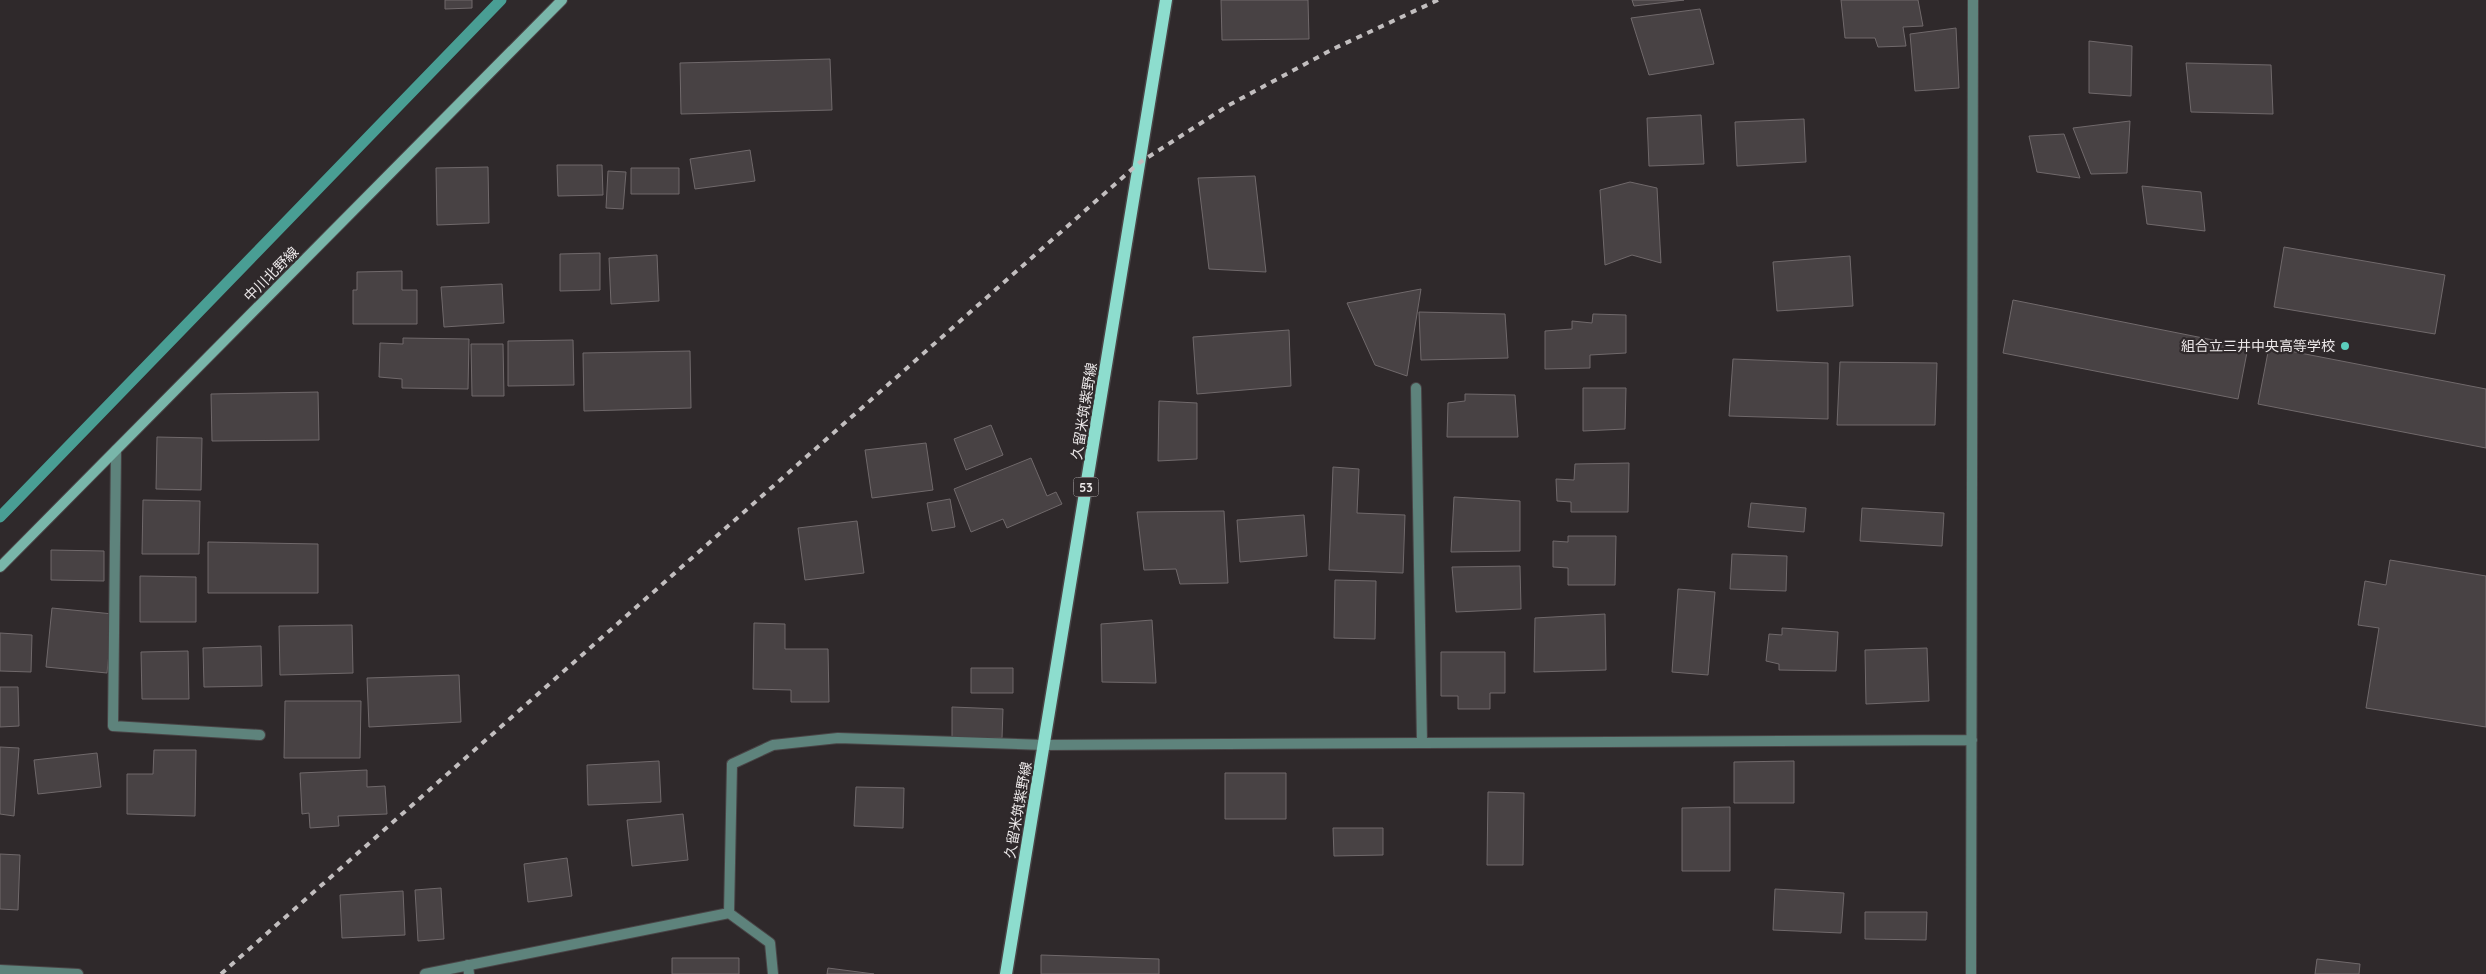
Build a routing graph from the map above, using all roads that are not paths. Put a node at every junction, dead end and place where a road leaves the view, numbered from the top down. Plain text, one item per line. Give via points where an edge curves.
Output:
1 (562, 0) edge
2 (1166, 0) edge
3 (1972, 0) edge
4 (1416, 388) dead end
5 (116, 450) junction
6 (0, 567) edge
7 (260, 735) dead end
8 (1972, 740) junction
9 (1422, 743) junction
10 (1044, 745) junction
11 (730, 913) junction
12 (0, 970) edge
13 (468, 970) edge
14 (78, 974) edge
15 (425, 974) edge
16 (773, 974) edge
17 (1006, 974) edge
18 (1971, 974) edge

1 - 5 main road, 中川北野線
2 - 10 main road, 久留米筑紫野線 / 53
3 - 8 street
4 - 9 street
5 - 6 main road, 中川北野線
5 - 7 street via 113,726
8 - 9 street
8 - 18 street
9 - 10 street
10 - 11 street via 838,738 773,745 732,764
10 - 17 main road, 久留米筑紫野線 / 53
11 - 13 street
11 - 16 street via 770,943
12 - 14 street
13 - 15 street

